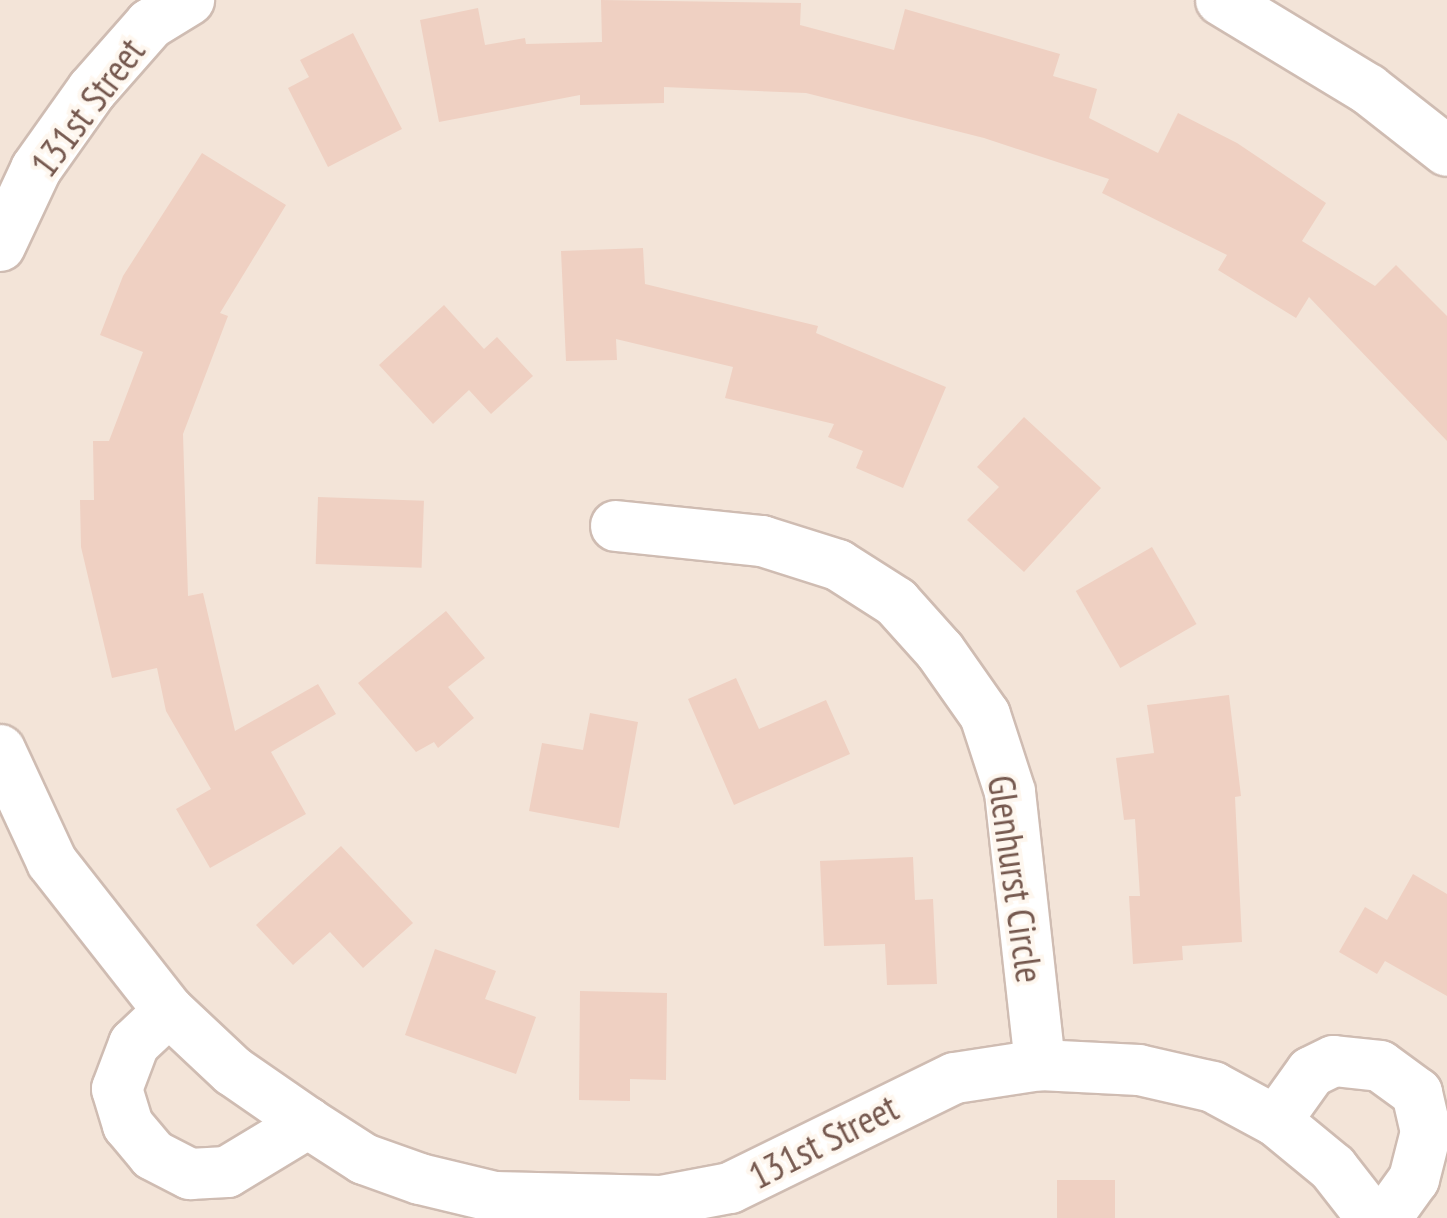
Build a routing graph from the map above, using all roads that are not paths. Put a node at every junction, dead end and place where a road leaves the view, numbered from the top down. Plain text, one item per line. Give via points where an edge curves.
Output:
1 (1222, 0) edge
2 (156, 8) edge
3 (1447, 152) edge
4 (0, 246) edge
5 (616, 526) dead end
6 (0, 750) edge
7 (169, 1011) junction
8 (1040, 1066) junction
9 (1276, 1120) junction
10 (308, 1123) junction
11 (1372, 1218) edge
12 (1386, 1218) edge

1 - 3 street via 1368,89
2 - 4 street, 131st Street via 36,170
5 - 8 street, Glenhurst Circle via 762,541 838,565 896,602 940,651 985,715 1010,792
6 - 7 street, 131st Street via 52,862
7 - 10 street, 131st Street via 233,1071
7 - 10 street via 134,1044 118,1089 128,1124 153,1154 190,1174 227,1172
8 - 9 street, 131st Street via 1139,1070 1213,1087
8 - 10 street, 131st Street via 955,1078 730,1188 661,1202 494,1198 364,1160
9 - 11 street, 131st Street via 1333,1168
9 - 12 street via 1310,1072 1334,1062 1380,1066 1417,1093 1426,1132 1414,1179

